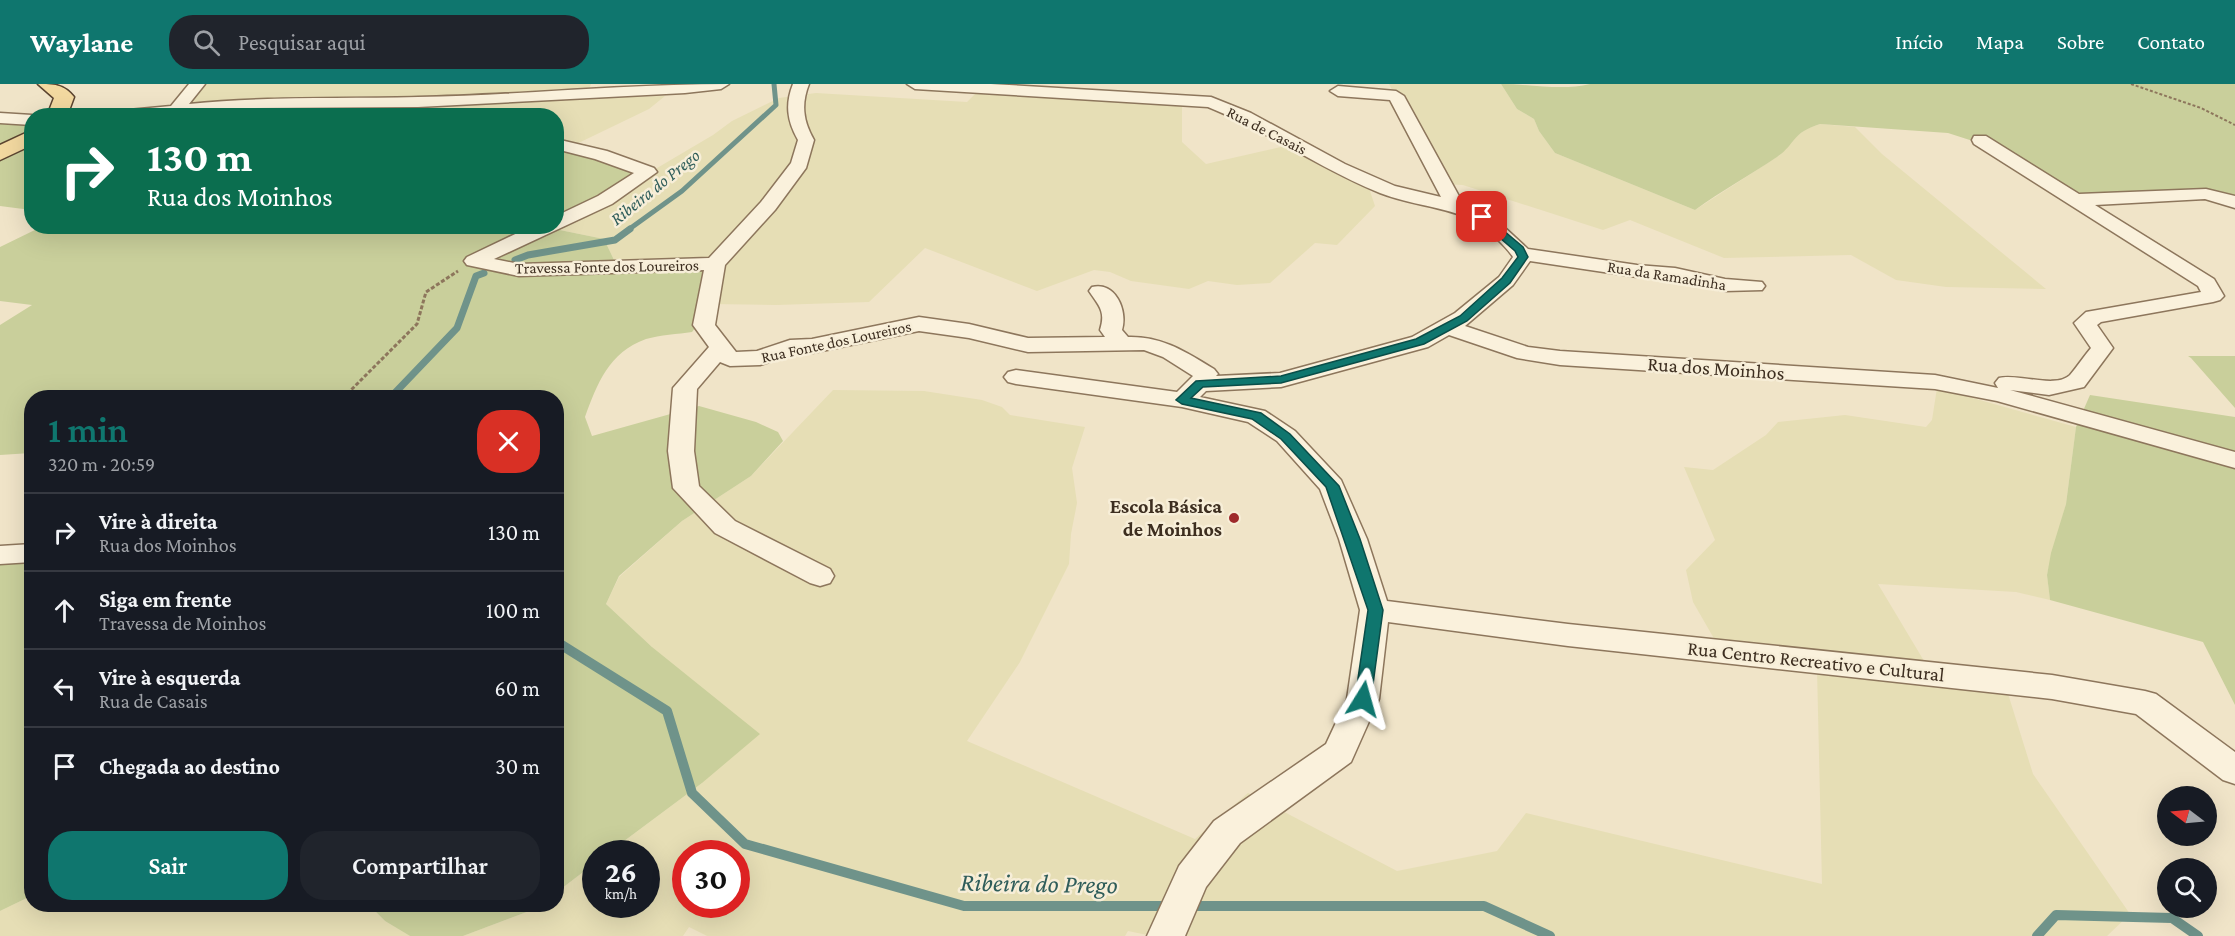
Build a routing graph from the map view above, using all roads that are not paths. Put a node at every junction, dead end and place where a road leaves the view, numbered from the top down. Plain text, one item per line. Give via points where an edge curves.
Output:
1 (47, 84) edge
2 (197, 84) edge
3 (721, 84) edge
4 (801, 84) edge
5 (915, 84) edge
6 (1202, 84) edge
7 (1338, 90) dead end
8 (1194, 101) junction
9 (417, 102) junction
10 (60, 108) edge
11 (179, 108) edge
12 (207, 108) edge
13 (431, 108) edge
14 (0, 118) edge
15 (24, 120) edge
16 (24, 140) edge
17 (1980, 140) dead end
18 (564, 146) edge
19 (0, 154) edge
20 (2078, 200) junction
21 (2235, 202) edge
22 (1445, 203) junction
23 (564, 219) edge
24 (532, 234) edge
25 (1522, 255) junction
26 (715, 264) junction
27 (1755, 286) dead end
28 (1099, 291) dead end
29 (1447, 327) junction
30 (1121, 343) junction
31 (1200, 344) dead end
32 (721, 347) junction
33 (1171, 352) junction
34 (1016, 377) dead end
35 (1935, 382) junction
36 (1191, 392) junction
37 (2235, 460) edge
38 (24, 554) edge
39 (0, 555) edge
40 (820, 576) dead end
41 (1375, 610) junction
42 (2235, 770) edge
43 (1166, 936) edge

1 - 10 main road via 64,97
2 - 11 street
3 - 9 street
4 - 26 street via 795,105 796,125 806,140 800,164
5 - 8 street, Rua de Casais
6 - 8 street via 1204,89
7 - 22 street via 1396,96 1451,198
8 - 22 street, Rua de Casais via 1211,102 1245,116 1339,168 1389,190
9 - 12 street via 298,102
9 - 13 street
14 - 15 street
16 - 19 main road
17 - 20 street
18 - 23 street via 648,172 605,200
20 - 21 street via 2206,194
20 - 35 street via 2207,283 2213,296 2094,318 2085,323 2102,348 2076,382 2049,388 1960,378
22 - 25 street, Rua de Casais via 1482,217
24 - 26 street, Travessa Fonte dos Loureiros via 474,261 519,270
25 - 27 street, Rua da Ramadinha
25 - 29 street via 1506,280
26 - 32 street, Rua Fonte dos Loureiros via 704,325
28 - 30 street via 1113,305 1116,318 1112,330
29 - 35 street, Rua dos Moinhos via 1525,353 1560,358
29 - 36 street via 1420,342 1281,380
30 - 32 street, Rua Fonte dos Loureiros via 1028,345 919,324 790,347 760,358 730,359
30 - 33 street, Rua Fonte dos Loureiros via 1146,343
31 - 33 street
32 - 40 street via 685,388 681,451 686,488 725,527
33 - 36 street, Rua Fonte dos Loureiros via 1206,374
34 - 36 street
35 - 37 street, Rua dos Moinhos via 2000,395
36 - 41 street via 1256,416 1286,436 1332,486
38 - 39 street
41 - 42 street, Rua Centro Recreativo e Cultural via 2052,687 2145,703
41 - 43 street via 1363,699 1339,753 1227,832 1192,877

